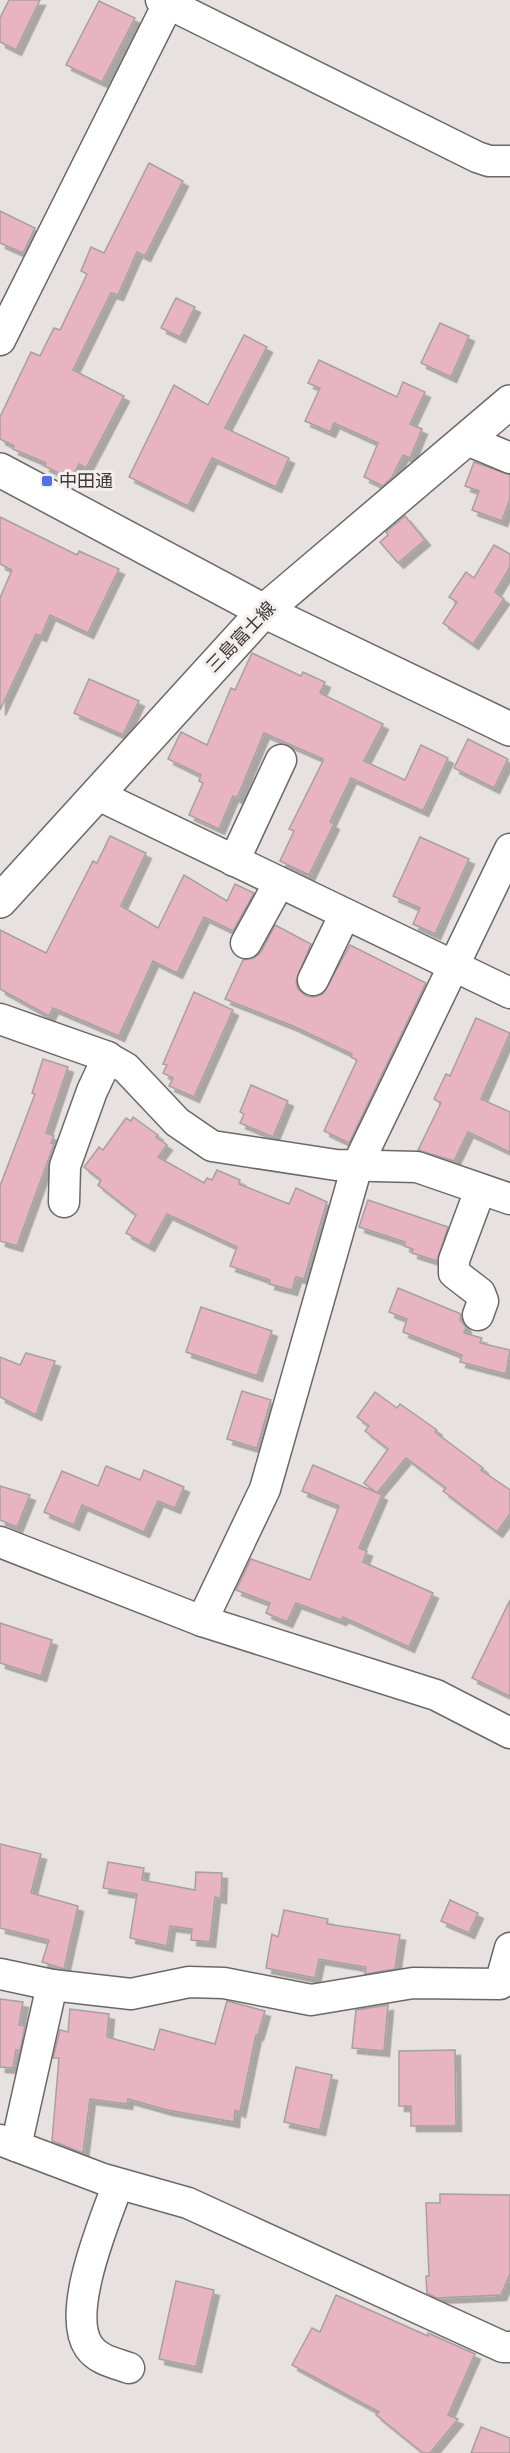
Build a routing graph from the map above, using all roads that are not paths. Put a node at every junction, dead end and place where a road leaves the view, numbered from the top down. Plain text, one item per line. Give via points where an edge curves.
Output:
1 (164, 2) edge
2 (508, 158) edge
3 (0, 340) edge
4 (510, 402) edge
5 (467, 440) junction
6 (510, 459) edge
7 (0, 470) edge
8 (264, 610) junction
9 (510, 729) edge
10 (281, 760) dead end
11 (96, 794) junction
12 (510, 849) edge
13 (234, 861) junction
14 (279, 883) junction
15 (0, 901) edge
16 (345, 914) junction
17 (246, 943) dead end
18 (453, 966) junction
19 (313, 980) dead end
20 (510, 993) edge
21 (0, 1018) edge
22 (108, 1057) junction
23 (357, 1166) junction
24 (480, 1190) junction
25 (510, 1199) edge
26 (64, 1202) dead end
27 (478, 1315) dead end
28 (0, 1542) edge
29 (202, 1622) junction
30 (510, 1733) edge
31 (510, 1947) edge
32 (0, 1974) edge
33 (52, 1985) junction
34 (8, 2143) edge
35 (118, 2184) junction
36 (510, 2347) edge
37 (129, 2368) dead end

1 - 2 street via 477,157 489,161
1 - 3 street
4 - 5 main road, 三島富士線
5 - 6 street
5 - 8 main road, 三島富士線
7 - 8 main road
8 - 9 main road
8 - 11 main road, 三島富士線
10 - 13 street
11 - 13 street
11 - 15 main road, 三島富士線
12 - 18 street
13 - 14 street
14 - 16 street
14 - 17 street
16 - 18 street
16 - 19 street
18 - 20 street
18 - 23 street
21 - 22 street
22 - 23 street via 126,1068 177,1122 213,1146
22 - 26 street via 65,1166
23 - 24 street via 417,1167
23 - 29 street via 265,1489
24 - 25 street
24 - 27 street via 454,1260 454,1273 480,1293 483,1301
28 - 29 street
29 - 30 street via 436,1695
31 - 33 street via 500,1984 413,1983 311,2000 224,1983 189,1982 131,1994
32 - 33 street
33 - 34 street
34 - 35 street
35 - 36 street via 188,2203
35 - 37 street via 86,2278 82,2330 88,2346 98,2356

